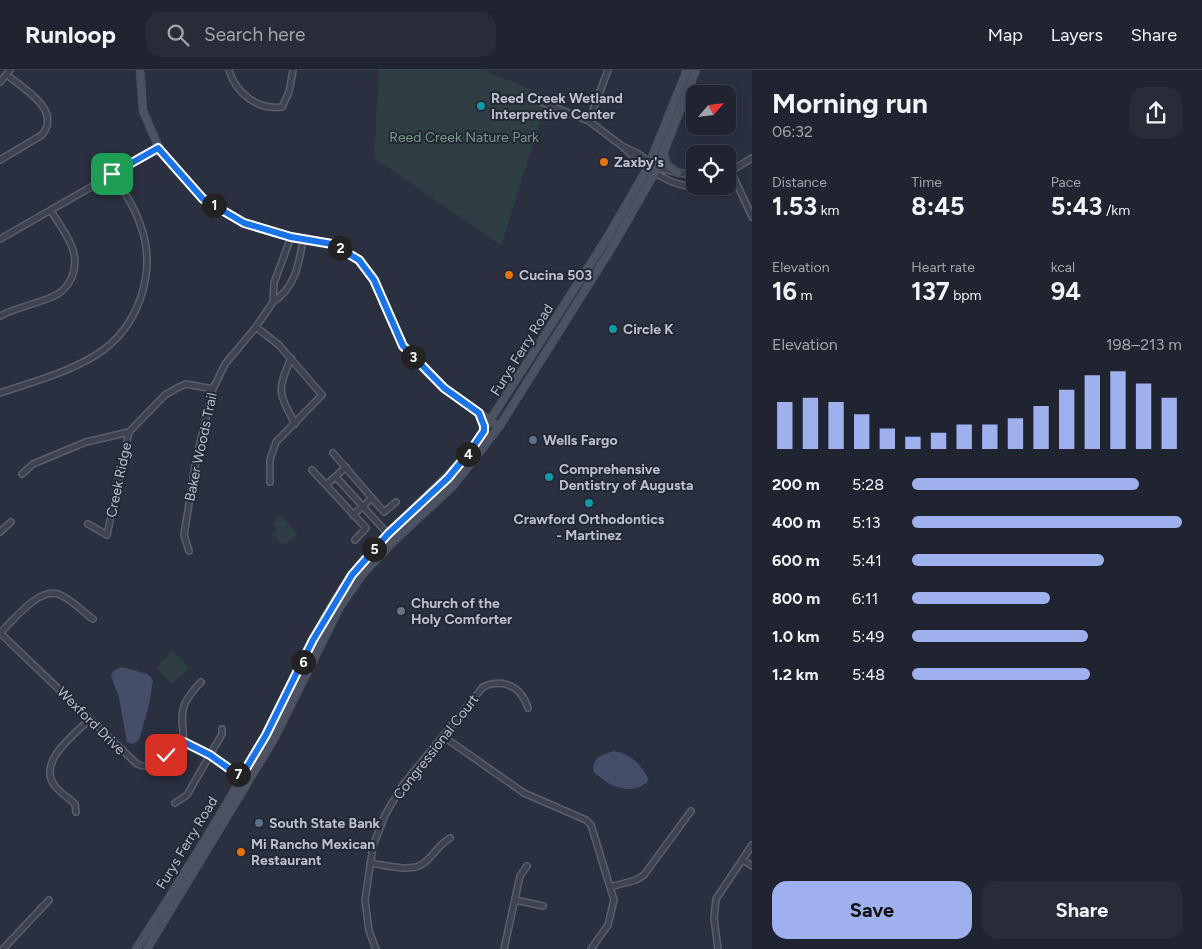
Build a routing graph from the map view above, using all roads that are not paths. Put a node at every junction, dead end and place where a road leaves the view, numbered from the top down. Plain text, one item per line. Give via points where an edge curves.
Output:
1 (140, 70) edge
2 (229, 70) edge
3 (293, 70) edge
4 (608, 70) edge
5 (687, 70) edge
6 (696, 70) edge
7 (8, 72) edge
8 (0, 82) edge
9 (541, 102) dead end
10 (589, 121) junction
11 (158, 148) junction
12 (664, 152) junction
13 (752, 158) edge
14 (0, 160) edge
15 (649, 165) junction
16 (736, 168) edge
17 (656, 170) junction
18 (678, 173) junction
19 (112, 174) junction
20 (686, 174) edge
21 (686, 184) edge
22 (736, 186) edge
23 (51, 211) junction
24 (752, 217) edge
25 (291, 237) junction
26 (0, 239) edge
27 (303, 240) junction
28 (572, 293) junction
29 (580, 298) junction
30 (273, 302) junction
31 (0, 316) edge
32 (256, 328) junction
33 (291, 358) junction
34 (213, 389) junction
35 (0, 393) edge
36 (499, 408) junction
37 (479, 413) junction
38 (492, 420) junction
39 (295, 424) junction
40 (499, 428) junction
41 (484, 431) junction
42 (129, 432) junction
43 (333, 453) dead end
44 (346, 467) junction
45 (312, 470) dead end
46 (22, 474) dead end
47 (336, 477) junction
48 (270, 482) dead end
49 (326, 485) junction
50 (372, 498) junction
51 (396, 502) dead end
52 (363, 506) junction
53 (353, 514) junction
54 (11, 522) dead end
55 (88, 524) dead end
56 (0, 532) edge
57 (388, 534) junction
58 (355, 540) dead end
59 (189, 551) dead end
60 (92, 619) dead end
61 (0, 633) edge
62 (202, 682) dead end
63 (528, 708) dead end
64 (90, 719) junction
65 (222, 729) dead end
66 (444, 737) junction
67 (184, 742) junction
68 (210, 755) junction
69 (241, 777) junction
70 (175, 803) dead end
71 (691, 811) dead end
72 (76, 812) dead end
73 (450, 838) dead end
74 (752, 846) edge
75 (743, 860) junction
76 (370, 863) junction
77 (527, 866) dead end
78 (752, 866) edge
79 (610, 887) junction
80 (49, 900) dead end
81 (515, 900) junction
82 (543, 906) dead end
83 (3, 949) edge
84 (136, 949) edge
85 (147, 949) edge
86 (376, 949) edge
87 (504, 949) edge
88 (591, 949) edge
89 (718, 949) edge

1 - 11 main road via 143,111
2 - 3 street via 237,88 264,107 282,107
4 - 10 street
5 - 15 main road, Furys Ferry Road
6 - 12 main road, Furys Ferry Road
7 - 8 street
7 - 14 street via 44,106 49,116 47,130 42,135
9 - 10 street
10 - 15 street
11 - 19 street
11 - 25 main road via 203,199 244,223
12 - 17 main road, Furys Ferry Road
12 - 18 main road via 666,164
13 - 16 street
15 - 17 street
15 - 28 main road, Furys Ferry Road
17 - 18 street
17 - 21 street via 674,183
17 - 29 main road, Furys Ferry Road
18 - 20 street
19 - 23 street
19 - 35 street via 132,204 145,239 146,268 138,308 122,333 97,354 74,366
22 - 24 street
23 - 26 street
23 - 31 street via 75,256 75,270 69,284 55,296
25 - 27 main road
25 - 30 street, Baker Woods Trail via 274,283
27 - 30 street, Baker Woods Trail via 292,282 285,293
27 - 37 main road via 332,244 359,260 374,280 403,346 444,388
28 - 29 main road
28 - 36 main road, Furys Ferry Road
29 - 40 main road, Furys Ferry Road
30 - 32 street, Baker Woods Trail
32 - 33 street
32 - 34 street, Baker Woods Trail via 225,364
33 - 39 street via 280,385 283,401
33 - 39 street via 322,395
34 - 42 street via 186,384 177,388 165,395
34 - 59 street, Baker Woods Trail via 196,460 184,535
36 - 37 main road
36 - 38 main road, Furys Ferry Road
37 - 38 main road
37 - 41 main road
38 - 40 main road
38 - 41 main road, Furys Ferry Road
39 - 48 street via 276,442 270,460
40 - 85 main road, Furys Ferry Road via 453,486 393,542 358,582 320,645 274,739
41 - 57 main road, Furys Ferry Road via 448,478
42 - 46 street via 86,442 33,464
42 - 55 street, Creek Ridge via 107,535
43 - 44 street
44 - 47 street
44 - 50 street
45 - 49 street
47 - 49 street
47 - 52 street
49 - 53 street
50 - 51 street via 384,512
50 - 52 street
52 - 53 street
52 - 57 street
53 - 58 street via 366,528
54 - 56 street
57 - 69 main road, Furys Ferry Road via 334,601
60 - 61 street via 60,594 41,594
61 - 64 street, Wexford Drive
62 - 67 street via 186,698 183,708
63 - 66 street, Congressional Court via 526,700 509,684 494,682 483,687
64 - 67 street, Wexford Drive via 128,757 143,767 154,765
64 - 72 street via 56,754 50,766 50,777 55,786 75,804
65 - 68 street
66 - 76 street, Congressional Court via 402,786 385,815
66 - 79 street via 524,794 586,820 595,832
67 - 68 street
68 - 69 street
68 - 70 street via 187,795
69 - 84 main road, Furys Ferry Road
71 - 79 street via 644,875
73 - 76 street via 424,864 412,868
74 - 75 street
75 - 78 street
75 - 89 street via 716,899 714,918
76 - 86 street, Congressional Court via 365,900 369,931
77 - 81 street via 520,876
79 - 88 street via 614,900 612,914
80 - 83 street
81 - 82 street
81 - 87 street

